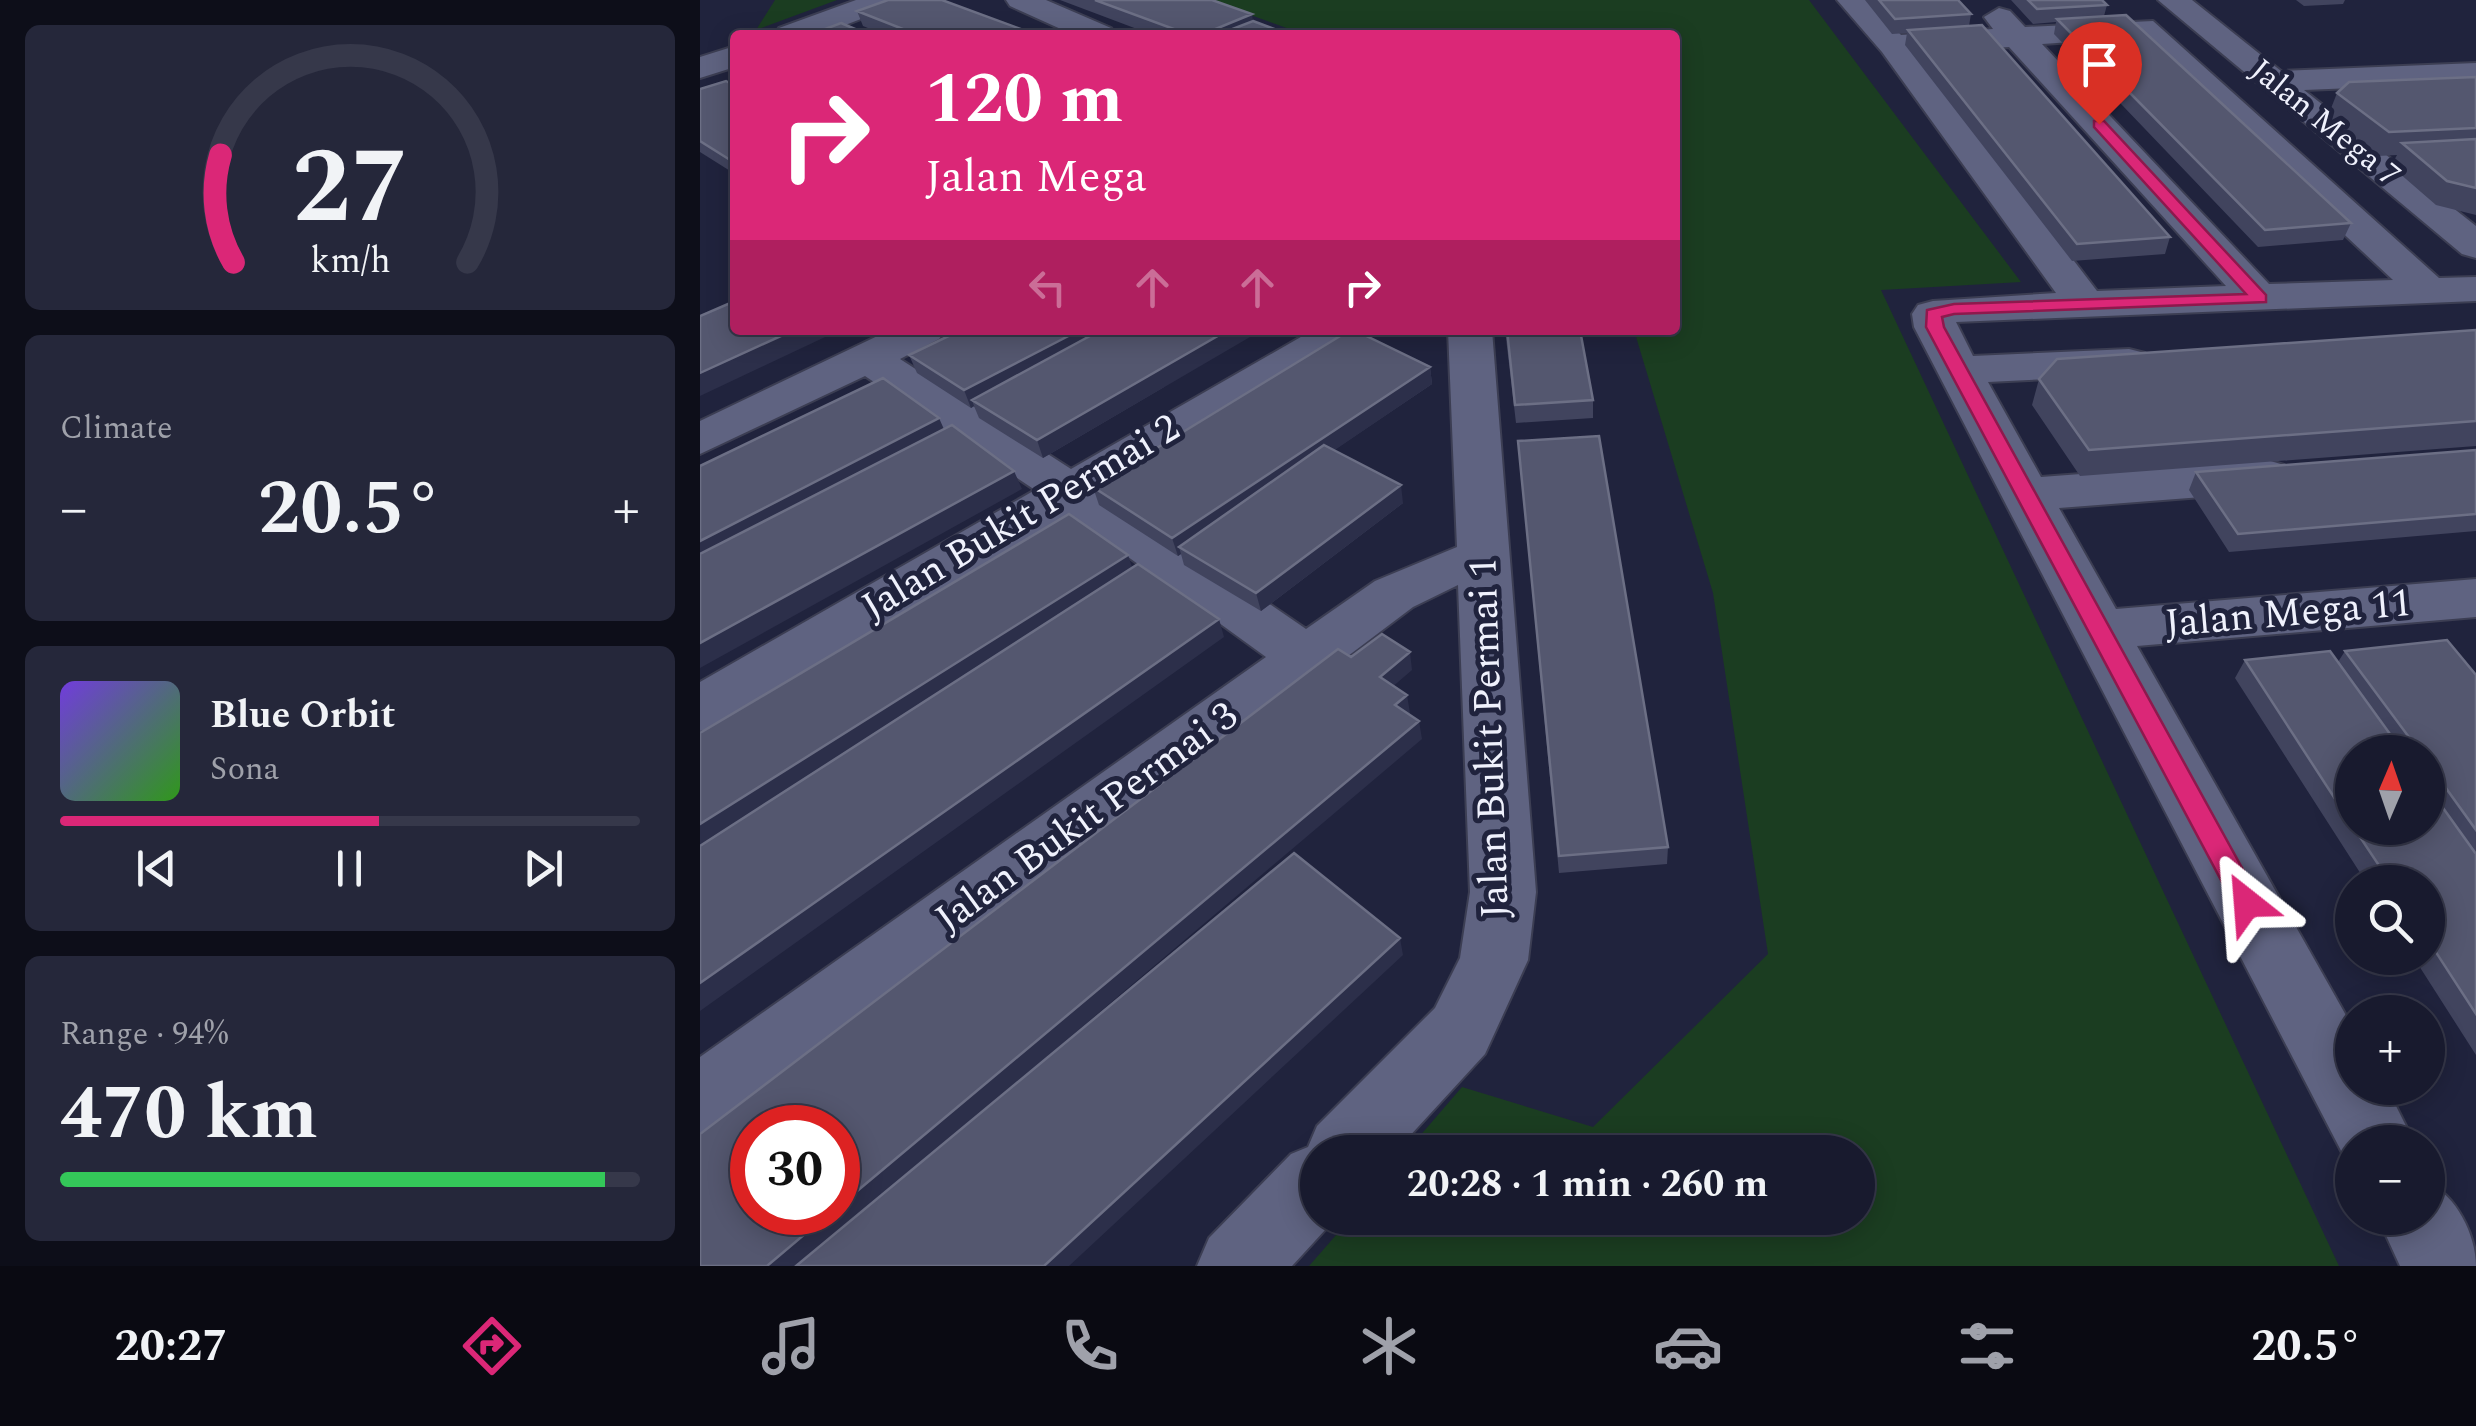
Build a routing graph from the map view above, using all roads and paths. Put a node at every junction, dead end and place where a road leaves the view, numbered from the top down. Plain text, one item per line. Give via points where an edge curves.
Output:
1 (884, 0) edge
2 (1021, 0) edge
3 (1852, 0) edge
4 (1984, 0) edge
5 (2174, 0) edge
6 (803, 30) edge
7 (1089, 30) edge
8 (2016, 34) junction
9 (1893, 45) junction
10 (730, 58) edge
11 (700, 68) edge
12 (2476, 74) edge
13 (2288, 91) junction
14 (2476, 96) edge
15 (2426, 160) edge
16 (2375, 163) junction
17 (2468, 234) edge
18 (2476, 288) edge
19 (2429, 291) junction
20 (2260, 299) junction
21 (2086, 305) junction
22 (913, 335) edge
23 (1335, 335) edge
24 (1470, 335) edge
25 (867, 357) junction
26 (2176, 360) edge
27 (1958, 370) junction
28 (700, 439) edge
29 (2320, 472) edge
30 (1068, 489) junction
31 (2026, 494) junction
32 (1485, 556) junction
33 (2476, 598) edge
34 (2099, 630) junction
35 (1307, 658) junction
36 (700, 709) edge
37 (700, 1100) edge
38 (2368, 1125) edge
39 (1360, 1135) edge
40 (1300, 1200) edge
41 (2427, 1235) edge
42 (1237, 1266) edge
43 (2444, 1266) edge

1 - 6 street
2 - 7 street
3 - 9 street
4 - 8 street
5 - 13 street, Jalan Mega 7
8 - 9 street
8 - 19 street via 2142,28
8 - 20 street
9 - 21 street
10 - 11 street
12 - 13 street
13 - 14 street
13 - 16 street, Jalan Mega 7
15 - 16 street
16 - 17 street, Jalan Mega 7
18 - 19 street
19 - 20 street
20 - 21 street
21 - 27 street via 1933,314
22 - 25 street
23 - 30 street, Jalan Bukit Permai 2
24 - 32 street, Jalan Bukit Permai 1
25 - 28 street
25 - 30 street
26 - 27 street
27 - 31 street
29 - 31 street
30 - 35 street
30 - 36 street, Jalan Bukit Permai 2
31 - 34 street
32 - 35 street, Jalan Bukit Permai 3 via 1394,594
32 - 39 street, Jalan Bukit Permai 1 via 1503,892 1494,960 1460,1031
33 - 34 street, Jalan Mega 11
34 - 38 street
35 - 37 street, Jalan Bukit Permai 3
40 - 42 street
41 - 43 street

